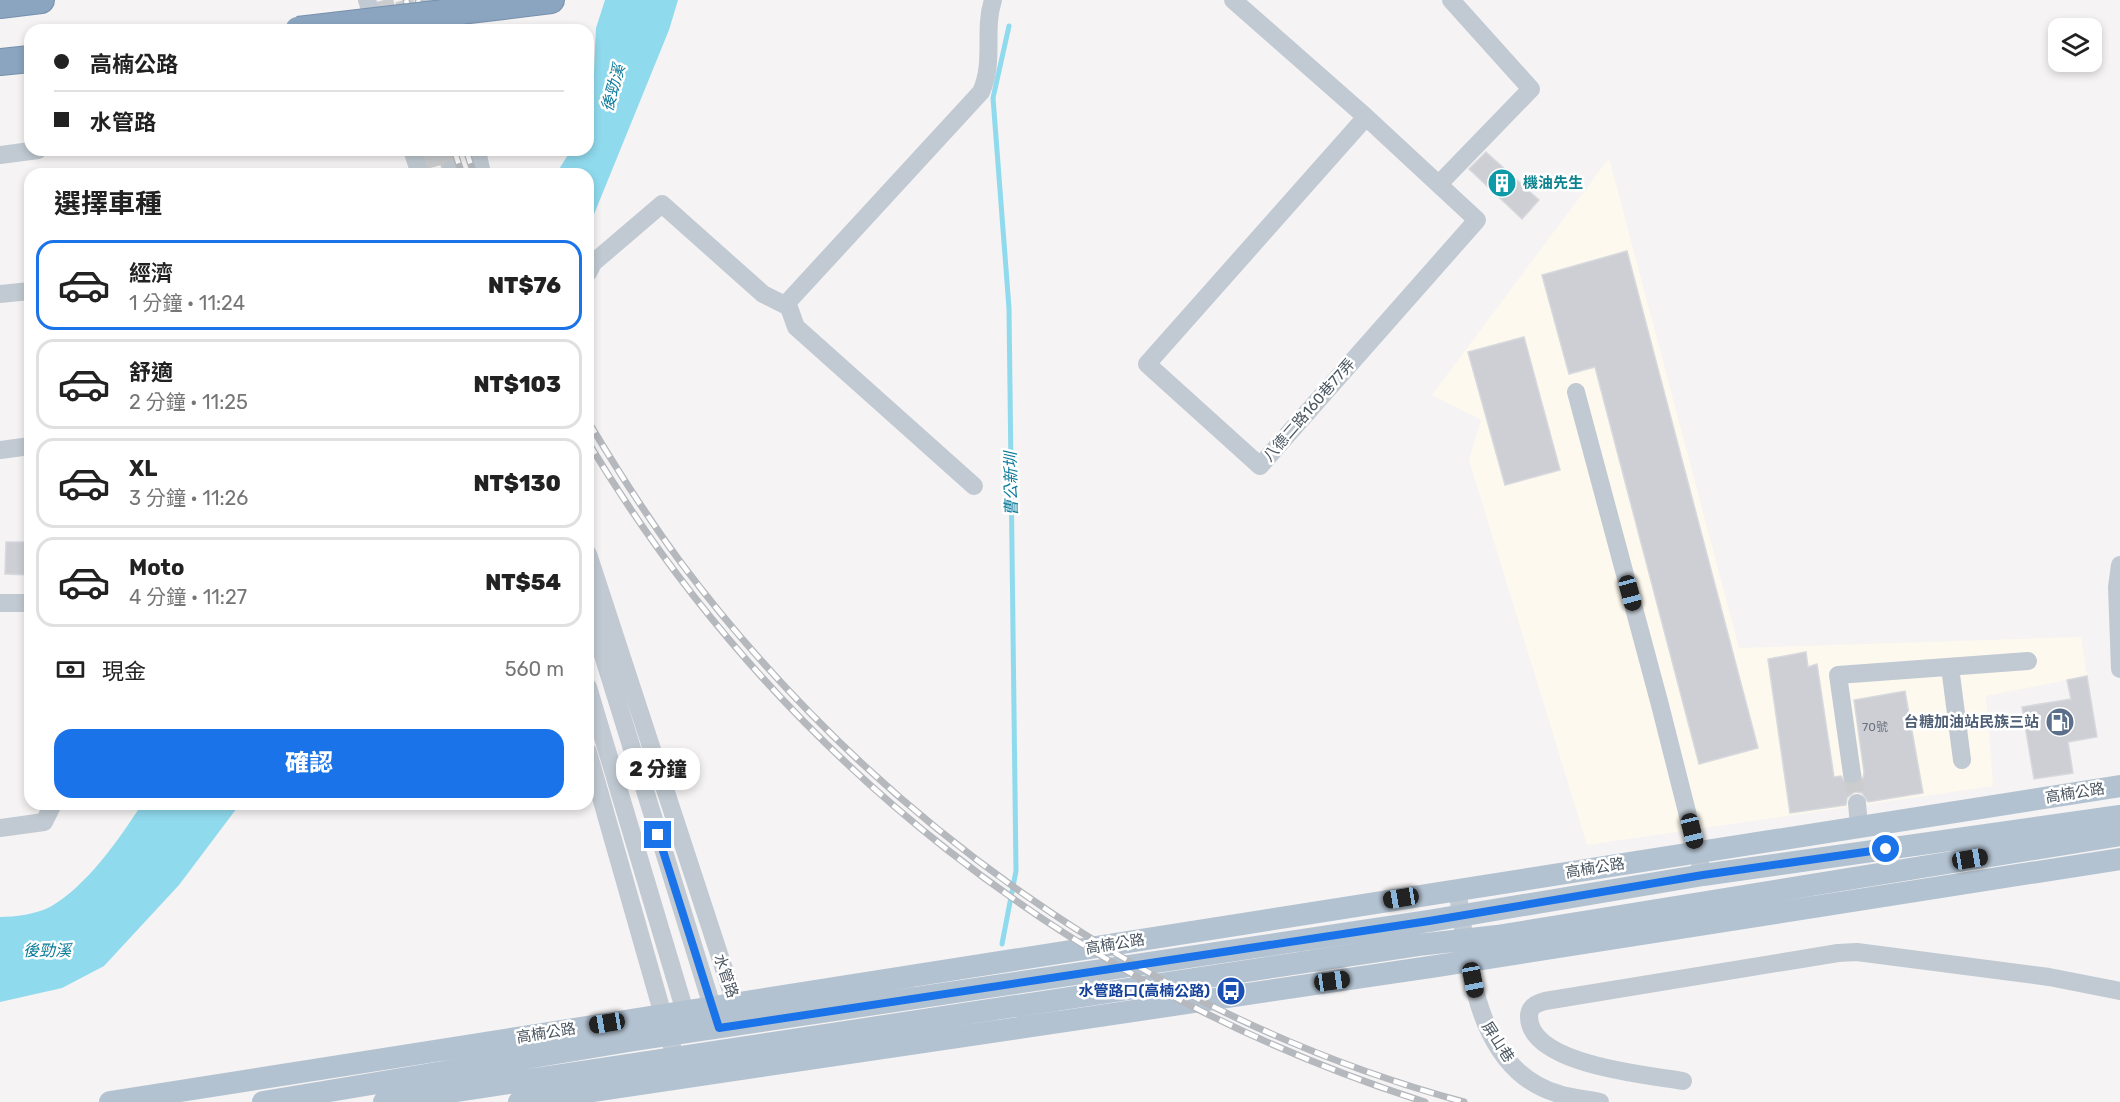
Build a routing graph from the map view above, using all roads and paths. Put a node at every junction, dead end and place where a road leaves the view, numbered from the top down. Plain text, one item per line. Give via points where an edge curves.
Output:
1 (42, 0) edge
2 (367, 0) edge
3 (431, 0) edge
4 (551, 0) edge
5 (993, 0) edge
6 (1233, 0) edge
7 (1451, 0) edge
8 (0, 5) edge
9 (349, 24) edge
10 (374, 24) edge
11 (438, 24) edge
12 (24, 60) edge
13 (0, 62) edge
14 (1366, 117) junction
15 (24, 152) edge
16 (0, 155) edge
17 (1439, 184) junction
18 (594, 262) edge
19 (24, 292) edge
20 (0, 294) edge
21 (787, 303) junction
22 (1576, 392) dead end
23 (24, 447) edge
24 (0, 450) edge
25 (975, 486) dead end
26 (2120, 565) edge
27 (594, 572) edge
28 (0, 603) edge
29 (24, 603) edge
30 (594, 626) edge
31 (2028, 661) dead end
32 (1950, 666) junction
33 (2120, 669) edge
34 (594, 709) edge
35 (1962, 760) dead end
36 (594, 771) edge
37 (1852, 774) tunnel mouth
38 (2120, 786) edge
39 (1857, 803) tunnel mouth
40 (50, 810) edge
41 (2120, 816) edge
42 (1859, 826) junction
43 (0, 828) edge
44 (2120, 835) edge
45 (1698, 852) junction
46 (2120, 859) edge
47 (1703, 875) junction
48 (1457, 889) junction
49 (1461, 916) junction
50 (1467, 950) junction
51 (2120, 991) edge
52 (678, 1023) junction
53 (742, 1025) junction
54 (723, 1038) junction
55 (675, 1057) junction
56 (702, 1063) junction
57 (1683, 1081) dead end
58 (110, 1102) edge
59 (263, 1102) edge
60 (384, 1102) edge
61 (519, 1102) edge
62 (1600, 1102) edge

1 - 8 highway
2 - 10 street
3 - 11 street
4 - 9 highway, bridge
5 - 21 street via 987,77 981,92
6 - 14 street, 八德二路160巷77弄
7 - 17 street via 1531,89
12 - 13 highway
14 - 17 street, 八德二路160巷77弄
14 - 17 street, 八德二路160巷77弄 via 1147,364 1260,466 1477,220
15 - 16 street
18 - 21 street via 662,204 763,294
19 - 20 street
21 - 25 street via 796,327
22 - 45 street
23 - 24 street
26 - 33 street
27 - 53 street, 水管路
28 - 29 street
30 - 54 street, 水管路
31 - 32 street
32 - 35 street
32 - 37 street via 1838,675
34 - 52 street
36 - 52 street
38 - 42 main road, 高楠公路
39 - 42 street
40 - 43 street via 44,822
41 - 47 main road, 高楠公路
42 - 45 main road, 高楠公路
44 - 50 main road, 高楠公路
45 - 47 street
45 - 48 main road, 高楠公路
46 - 50 main road, 高楠公路
47 - 49 main road, 高楠公路
48 - 49 street, 屏山巷
48 - 53 main road, 高楠公路
49 - 50 street, 屏山巷
49 - 53 main road, 高楠公路
50 - 53 main road, 高楠公路 via 1418,945
50 - 54 main road, 高楠公路
50 - 62 street, 屏山巷 via 1486,1029 1509,1062 1524,1076 1558,1094
51 - 57 street via 2049,977 1838,952 1545,1001 1537,1003 1529,1013 1538,1037 1570,1059
52 - 54 main road, 高楠公路
52 - 55 street
52 - 56 street
52 - 58 main road, 高楠公路
52 - 59 main road, 高楠公路
53 - 54 main road, 高楠公路
53 - 54 street
54 - 56 main road, 高楠公路
55 - 56 main road, 高楠公路
55 - 60 main road, 高楠公路
56 - 61 main road, 高楠公路

